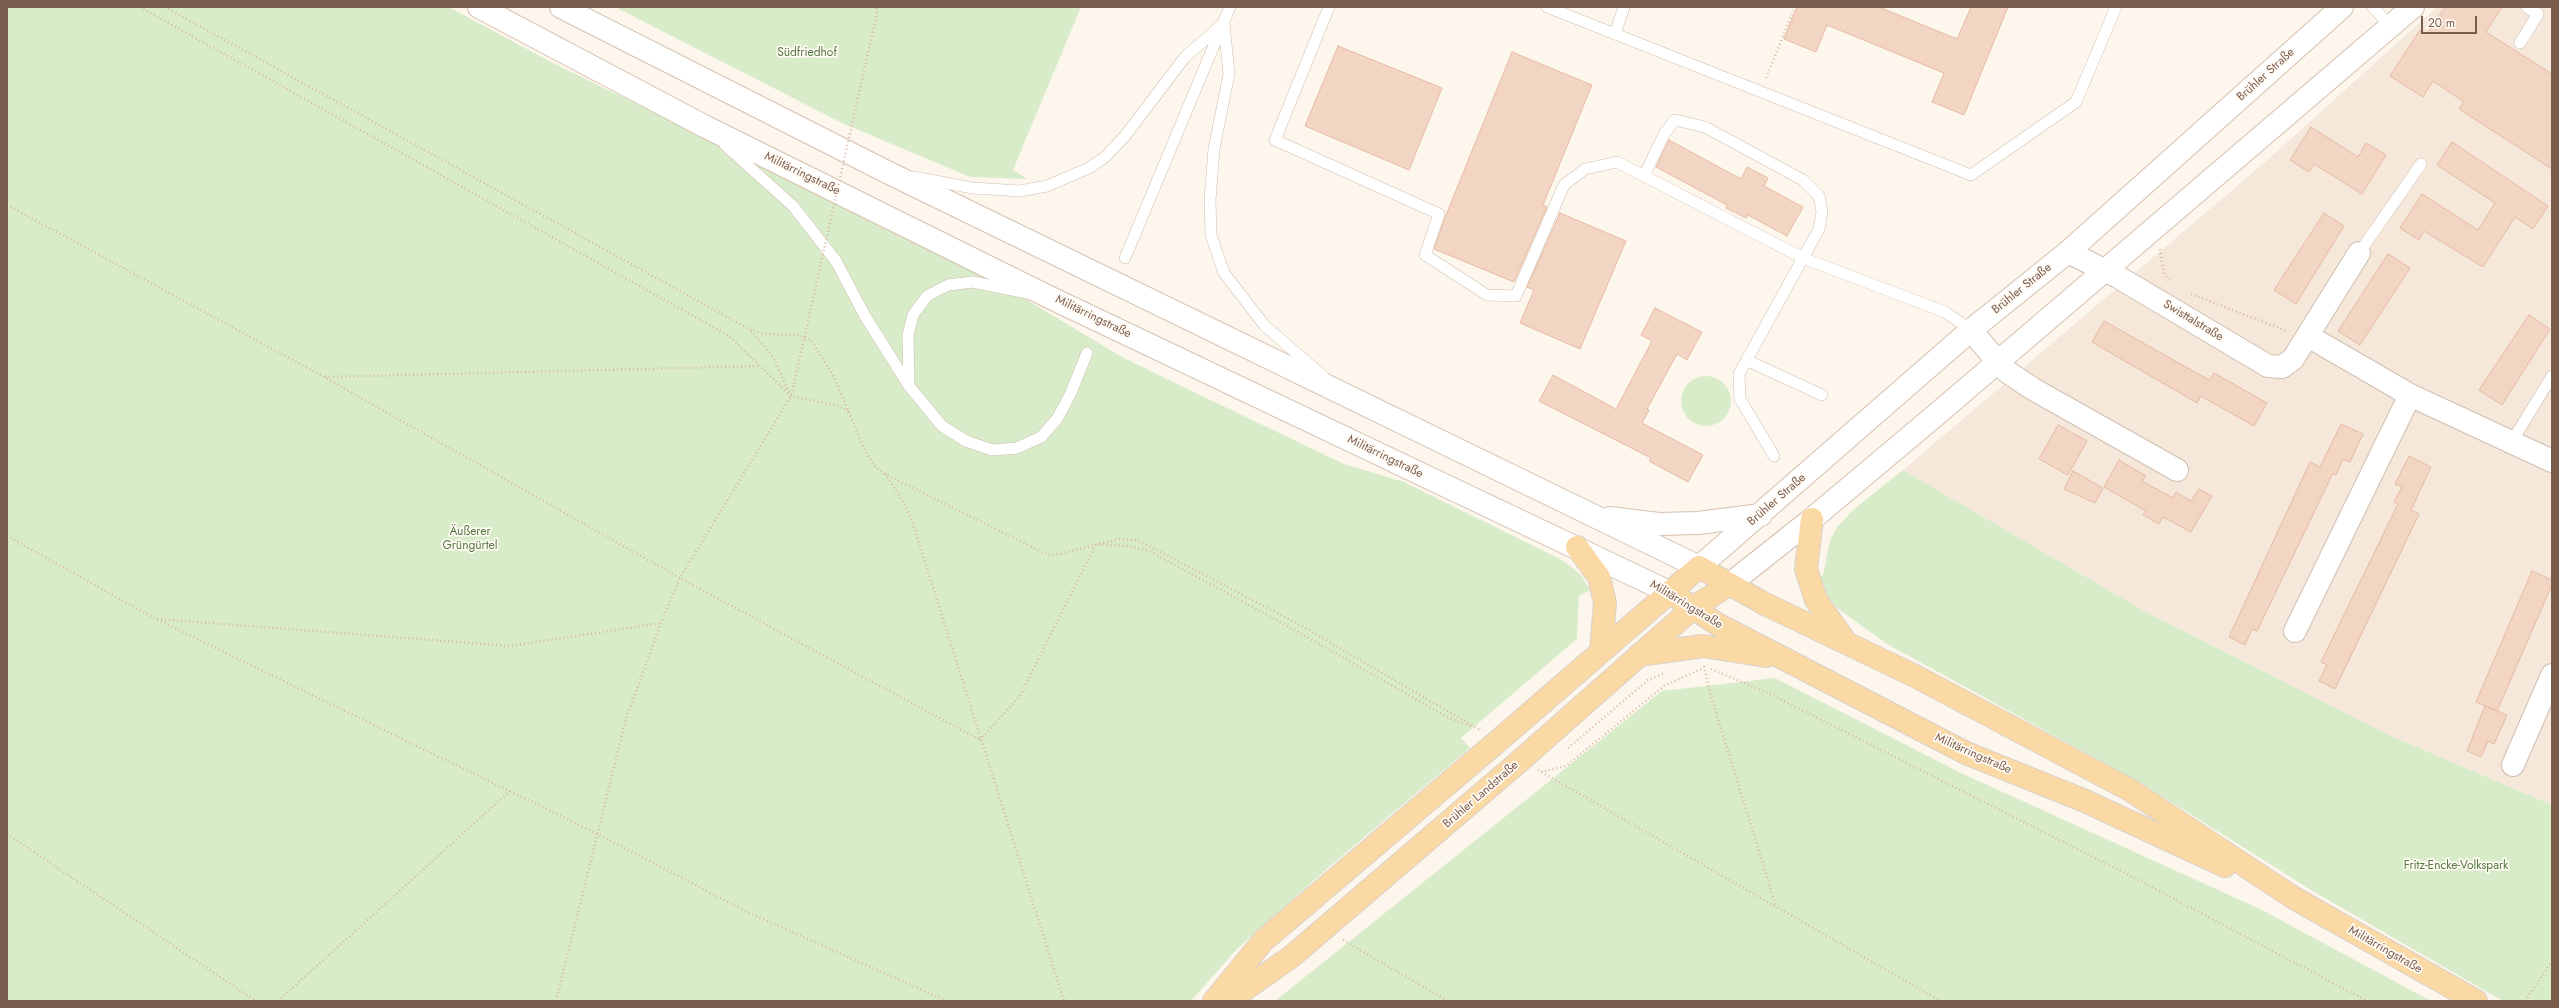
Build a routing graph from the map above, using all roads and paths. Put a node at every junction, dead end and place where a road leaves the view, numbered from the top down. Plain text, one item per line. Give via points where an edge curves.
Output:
1 (140, 7) edge
2 (164, 7) edge
3 (479, 7) edge
4 (561, 7) edge
5 (877, 7) edge
6 (1230, 7) edge
7 (1329, 7) edge
8 (1547, 7) edge
9 (1624, 7) edge
10 (1795, 7) edge
11 (2116, 7) edge
12 (2342, 7) edge
13 (2373, 7) edge
14 (2413, 7) edge
15 (2527, 7) edge
16 (1559, 9) edge
17 (1224, 23) junction
18 (2390, 26) junction
19 (1615, 34) junction
20 (2520, 43) dead end
21 (1760, 91) junction
22 (704, 126) junction
23 (2421, 164) dead end
24 (889, 173) junction
25 (1644, 176) junction
26 (7, 205) edge
27 (2155, 245) dead end
28 (2068, 252) junction
29 (2359, 253) joint
30 (1125, 258) dead end
31 (1803, 258) junction
32 (2104, 271) junction
33 (2176, 286) dead end
34 (2189, 293) dead end
35 (1049, 297) junction
36 (749, 329) junction
37 (1971, 330) junction
38 (2307, 338) junction
39 (1087, 353) dead end
40 (1746, 360) junction
41 (1997, 361) junction
42 (760, 366) junction
43 (2552, 376) edge
44 (324, 377) junction
45 (910, 386) junction
46 (1342, 392) junction
47 (1822, 395) dead end
48 (2410, 395) junction
49 (791, 396) junction
50 (850, 413) junction
51 (2511, 443) junction
52 (1774, 456) dead end
53 (2552, 461) edge
54 (2177, 470) dead end
55 (885, 474) junction
56 (1761, 515) junction
57 (1593, 516) junction
58 (1812, 519) junction
59 (7, 536) edge
60 (1096, 544) junction
61 (1577, 547) junction
62 (1699, 567) junction
63 (680, 578) junction
64 (1730, 584) junction
65 (1671, 593) junction
66 (1694, 607) junction
67 (154, 618) junction
68 (661, 623) junction
69 (2295, 631) dead end
70 (1847, 643) junction
71 (1601, 650) junction
72 (1638, 655) junction
73 (1786, 660) junction
74 (1705, 667) junction
75 (2552, 675) edge
76 (980, 740) junction
77 (2513, 765) dead end
78 (510, 791) junction
79 (7, 834) edge
80 (598, 834) junction
81 (2294, 898) junction
82 (1776, 907) junction
83 (1343, 940) dead end
84 (2552, 961) edge
85 (256, 1001) edge
86 (278, 1001) edge
87 (556, 1001) edge
88 (947, 1001) edge
89 (1064, 1001) edge
90 (1214, 1001) edge
91 (1228, 1001) edge
92 (1448, 1001) edge
93 (1940, 1001) edge
94 (2367, 1001) edge
95 (2476, 1001) edge
96 (2525, 1001) edge

1 - 42 path via 729,336
2 - 36 path
3 - 22 main road, Militärringstraße
4 - 24 main road, Militärringstraße
5 - 49 path, bridge
6 - 17 lane
7 - 25 lane via 1275,140 1439,214 1425,255 1487,295 1516,296 1564,185 1585,169 1617,162
8 - 16 lane
9 - 19 lane
10 - 21 path
11 - 21 lane via 2076,102 1972,175
12 - 28 main road, Brühler Straße
13 - 18 lane
14 - 18 main road
15 - 20 lane via 2538,14
16 - 19 lane
17 - 24 lane via 1185,57 1125,136 1105,157 1072,176 1047,186 1020,191 997,190
17 - 30 lane
17 - 46 lane via 1229,74 1214,149 1210,200 1211,235 1224,273 1265,326
18 - 32 main road
19 - 21 lane
22 - 35 main road, Militärringstraße
22 - 45 lane via 793,206 836,261 865,316
23 - 29 lane, Swisttalstraße
24 - 46 main road, Militärringstraße
25 - 31 lane
25 - 31 lane via 1664,134 1675,120 1705,127 1803,180 1819,196 1822,212 1819,229
26 - 44 path
27 - 33 path via 2161,249 2164,273 2169,283
28 - 32 main road, Swisttalstraße
28 - 37 main road, Brühler Straße
29 - 38 main road, Swisttalstraße
31 - 37 lane via 1945,312
31 - 40 lane
32 - 38 main road, Swisttalstraße via 2268,366 2282,367 2293,360
32 - 41 main road
34 - 38 path
35 - 45 lane via 973,282 948,285 927,296 914,315 908,335
35 - 61 main road, Militärringstraße
36 - 49 path via 773,357
36 - 50 path via 764,334 797,335 811,340 833,375
37 - 41 main road
37 - 56 main road, Brühler Straße
38 - 48 main road
39 - 45 lane via 1057,419 1041,437 1017,448 992,450 966,441 942,426
40 - 47 lane
40 - 52 lane via 1739,374 1740,399
41 - 54 main road via 2006,371 2033,389
41 - 58 main road
42 - 44 path
42 - 49 path
43 - 51 lane
44 - 63 path
46 - 57 main road, Militärringstraße
48 - 51 main road
48 - 69 main road
49 - 50 path via 839,406
49 - 63 path
50 - 55 path via 866,454
51 - 53 main road
55 - 60 path via 1048,554 1059,554
55 - 76 path via 904,503 912,521
56 - 57 main road via 1698,523 1659,524
56 - 62 main road, Brühler Straße
57 - 62 main road, Militärringstraße
58 - 64 main road
58 - 70 main road via 1806,569 1816,600
59 - 67 path
60 - 60 path via 1127,546 1149,552 1284,624 1447,717 1480,730 1302,626 1149,546 1135,540 1119,539
60 - 76 path via 1020,696
61 - 65 main road, Militärringstraße
61 - 71 main road via 1599,577 1605,603
62 - 64 main road, Militärringstraße
62 - 65 main road
63 - 68 path
63 - 76 path
64 - 66 main road, Brühler Landstraße
64 - 70 main road, Militärringstraße via 1765,604
65 - 66 main road, Militärringstraße
65 - 71 main road
66 - 72 main road, Brühler Landstraße
66 - 73 main road, Militärringstraße via 1717,624
67 - 68 path via 510,646
67 - 78 path
68 - 80 path via 626,719
70 - 81 main road, Militärringstraße via 2130,790
71 - 90 main road via 1264,940
72 - 73 main road via 1703,646
72 - 91 main road, Brühler Landstraße via 1517,764 1291,957
73 - 81 main road, Militärringstraße via 1966,753 2085,801
74 - 82 path via 1710,693
74 - 82 path via 1664,686 1566,766 1540,772
74 - 94 path via 1768,693 2127,874
75 - 77 main road
76 - 89 path
78 - 80 path
78 - 86 path
79 - 85 path
80 - 87 path
80 - 88 path via 748,912
81 - 95 main road, Militärringstraße
82 - 93 path
83 - 92 path
84 - 96 path

